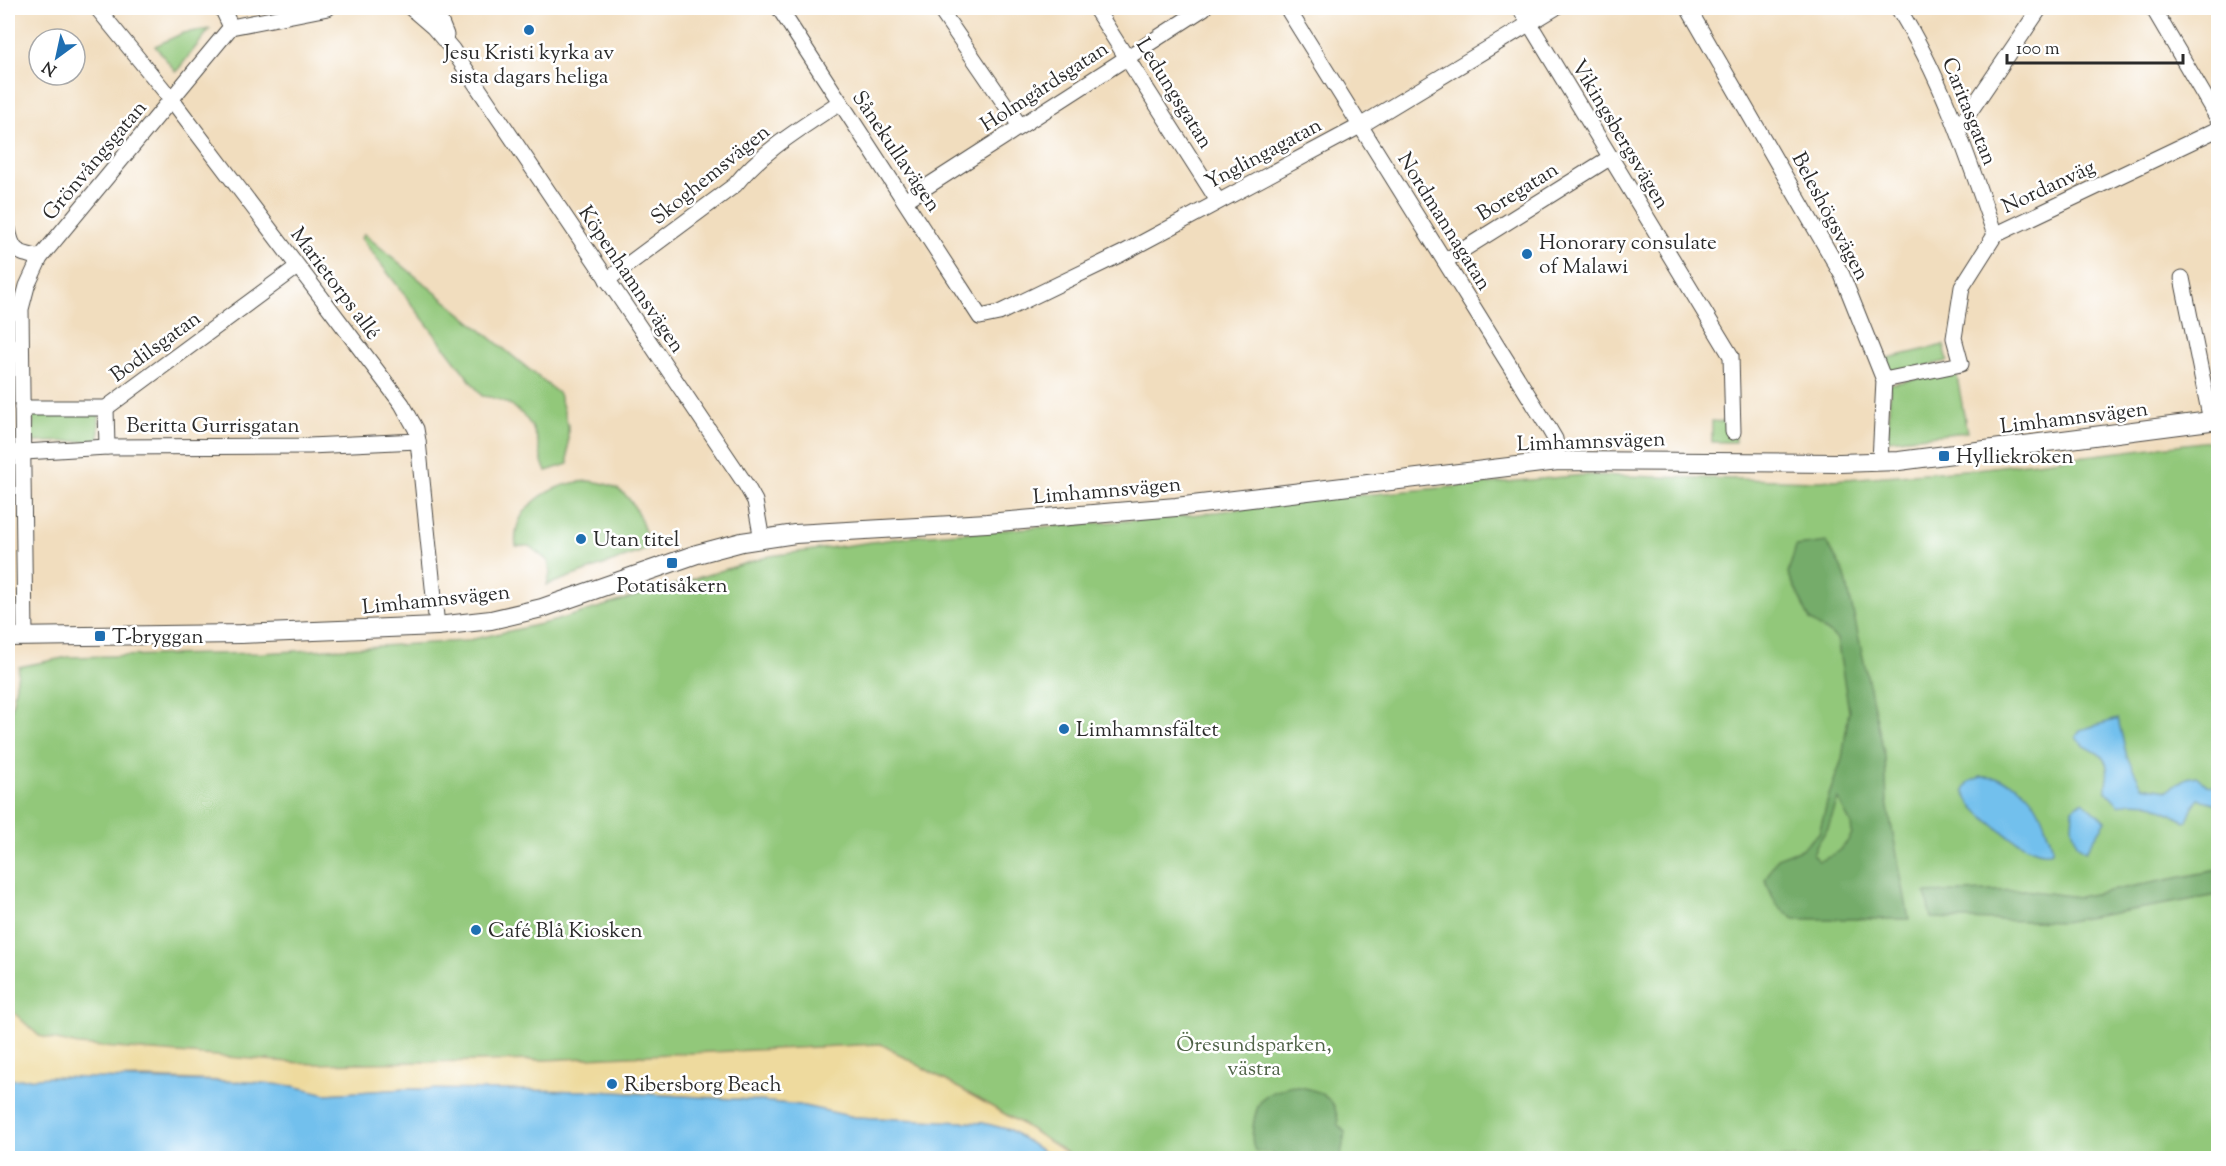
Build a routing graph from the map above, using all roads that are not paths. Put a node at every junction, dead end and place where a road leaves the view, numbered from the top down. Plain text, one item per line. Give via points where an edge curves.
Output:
1 (97, 8) edge
2 (222, 8) edge
3 (328, 8) edge
4 (411, 8) edge
5 (435, 8) edge
6 (779, 8) edge
7 (939, 8) edge
8 (1095, 8) edge
9 (1204, 8) edge
10 (1287, 8) edge
11 (1520, 8) edge
12 (1555, 8) edge
13 (1688, 8) edge
14 (1898, 8) edge
15 (2040, 8) edge
16 (2153, 8) edge
17 (1529, 23) junction
18 (231, 27) junction
19 (452, 49) junction
20 (1128, 57) junction
21 (172, 100) junction
22 (840, 102) junction
23 (2218, 119) edge
24 (1020, 126) junction
25 (1360, 126) junction
26 (1958, 129) junction
27 (2218, 129) edge
28 (1611, 157) junction
29 (906, 200) junction
30 (1218, 201) junction
31 (8, 229) edge
32 (1995, 235) junction
33 (40, 258) junction
34 (1445, 261) junction
35 (297, 267) junction
36 (2182, 278) dead end
37 (608, 280) junction
38 (980, 317) joint
39 (1884, 380) junction
40 (22, 408) junction
41 (106, 408) junction
42 (2215, 421) edge
43 (1733, 432) dead end
44 (418, 441) junction
45 (107, 447) junction
46 (14, 453) edge
47 (1558, 461) junction
48 (1880, 461) junction
49 (762, 540) junction
50 (437, 626) junction
51 (16, 637) edge

1 - 21 street, Marietorps allé
2 - 18 street
3 - 18 street
4 - 19 street, Köpenhamnsvägen
5 - 19 street, Köpenhamnsvägen
6 - 22 street, Sånekullavägen
7 - 24 street
8 - 20 street, Ledungsgatan
9 - 20 street, Holmgårdsgatan
10 - 25 street, Nordmannagatan
11 - 17 street, Vikingsbergsvägen
12 - 17 street, Ynglingagatan
13 - 39 street, Beleshögsvägen via 1842,275
14 - 26 street, Caritasgatan via 1917,37
15 - 26 street
16 - 23 street
17 - 25 street, Ynglingagatan
17 - 28 street, Vikingsbergsvägen
18 - 21 street, Grönvångsgatan
19 - 37 street, Köpenhamnsvägen
20 - 24 street, Holmgårdsgatan
20 - 30 street, Ledungsgatan
21 - 33 street, Grönvångsgatan
21 - 35 street, Marietorps allé
22 - 29 street, Sånekullavägen
22 - 37 street, Skoghemsvägen via 767,153 735,185
24 - 29 street, Holmgårdsgatan
25 - 30 street, Ynglingagatan
25 - 34 street, Nordmannagatan
26 - 32 street, Caritasgatan
27 - 32 street, Nordanväg
28 - 34 street, Boregatan
28 - 43 street, Vikingsbergsvägen via 1731,356 1725,414
29 - 38 street, Sånekullavägen
30 - 38 street, Ynglingagatan via 1121,254 999,313
31 - 33 street via 16,251
32 - 39 street, Nordanväg via 1962,287 1954,338 1960,364
33 - 40 street, Grönvångsgatan via 21,309
34 - 47 street, Nordmannagatan via 1555,440
35 - 41 street, Bodilsgatan
35 - 44 street, Marietorps allé via 402,404
36 - 42 street
37 - 49 street, Köpenhamnsvägen via 746,485 755,501
39 - 48 street, Beleshögsvägen
40 - 41 street, Bodilsgatan
40 - 46 street, Grönvångsgatan
41 - 45 street
42 - 48 main road, Limhamnsvägen
44 - 45 street, Beritta Gurrisgatan
44 - 50 street, Marietorps allé
45 - 46 street, Beritta Gurrisgatan
46 - 51 street, Grönvångsgatan
47 - 48 main road, Limhamnsvägen
47 - 49 main road, Limhamnsvägen via 1176,507 795,534
49 - 50 main road, Limhamnsvägen via 697,554 542,608 491,620
50 - 51 main road, Limhamnsvägen

